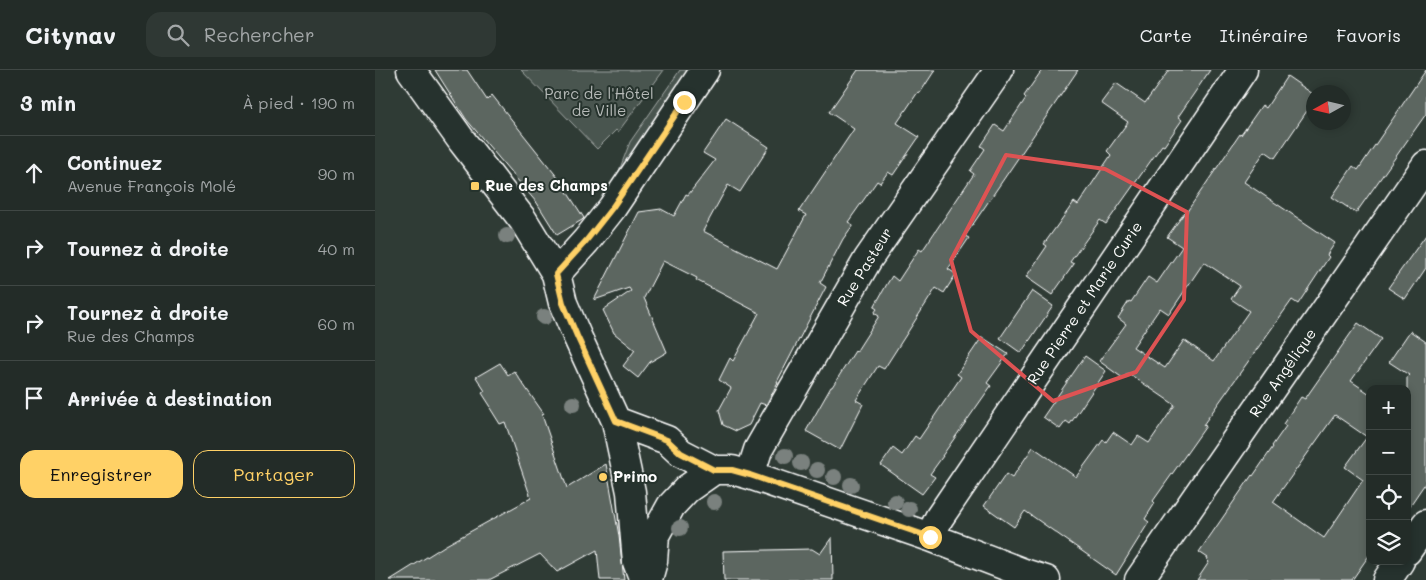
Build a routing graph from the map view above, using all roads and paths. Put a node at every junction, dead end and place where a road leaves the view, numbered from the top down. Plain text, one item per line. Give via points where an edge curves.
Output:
1 (411, 70) edge
2 (705, 70) edge
3 (999, 70) edge
4 (1243, 70) edge
5 (1426, 165) edge
6 (556, 274) junction
7 (616, 421) junction
8 (652, 434) junction
9 (681, 453) junction
10 (624, 458) junction
11 (714, 470) junction
12 (750, 475) junction
13 (631, 492) junction
14 (678, 499) junction
15 (1426, 524) edge
16 (930, 537) junction
17 (1411, 545) edge
18 (1397, 565) edge
19 (646, 580) edge
20 (1046, 580) edge
21 (1139, 580) edge
22 (1387, 580) edge

1 - 6 street via 523,220
2 - 6 street via 612,208
3 - 12 street, Rue Pasteur via 868,259 758,450
4 - 16 street, Rue Pierre et Marie Curie via 939,518
5 - 21 street, Rue Angélique
6 - 7 street via 566,312
7 - 8 street
7 - 10 street
8 - 9 street via 667,440
8 - 10 street via 630,447
9 - 11 street
9 - 14 street via 685,468
10 - 13 street
11 - 12 street
11 - 14 street
12 - 16 street
13 - 14 street via 646,503
13 - 19 street via 637,562
14 - 19 street via 655,535 653,561
15 - 17 street
16 - 20 street
18 - 22 street

